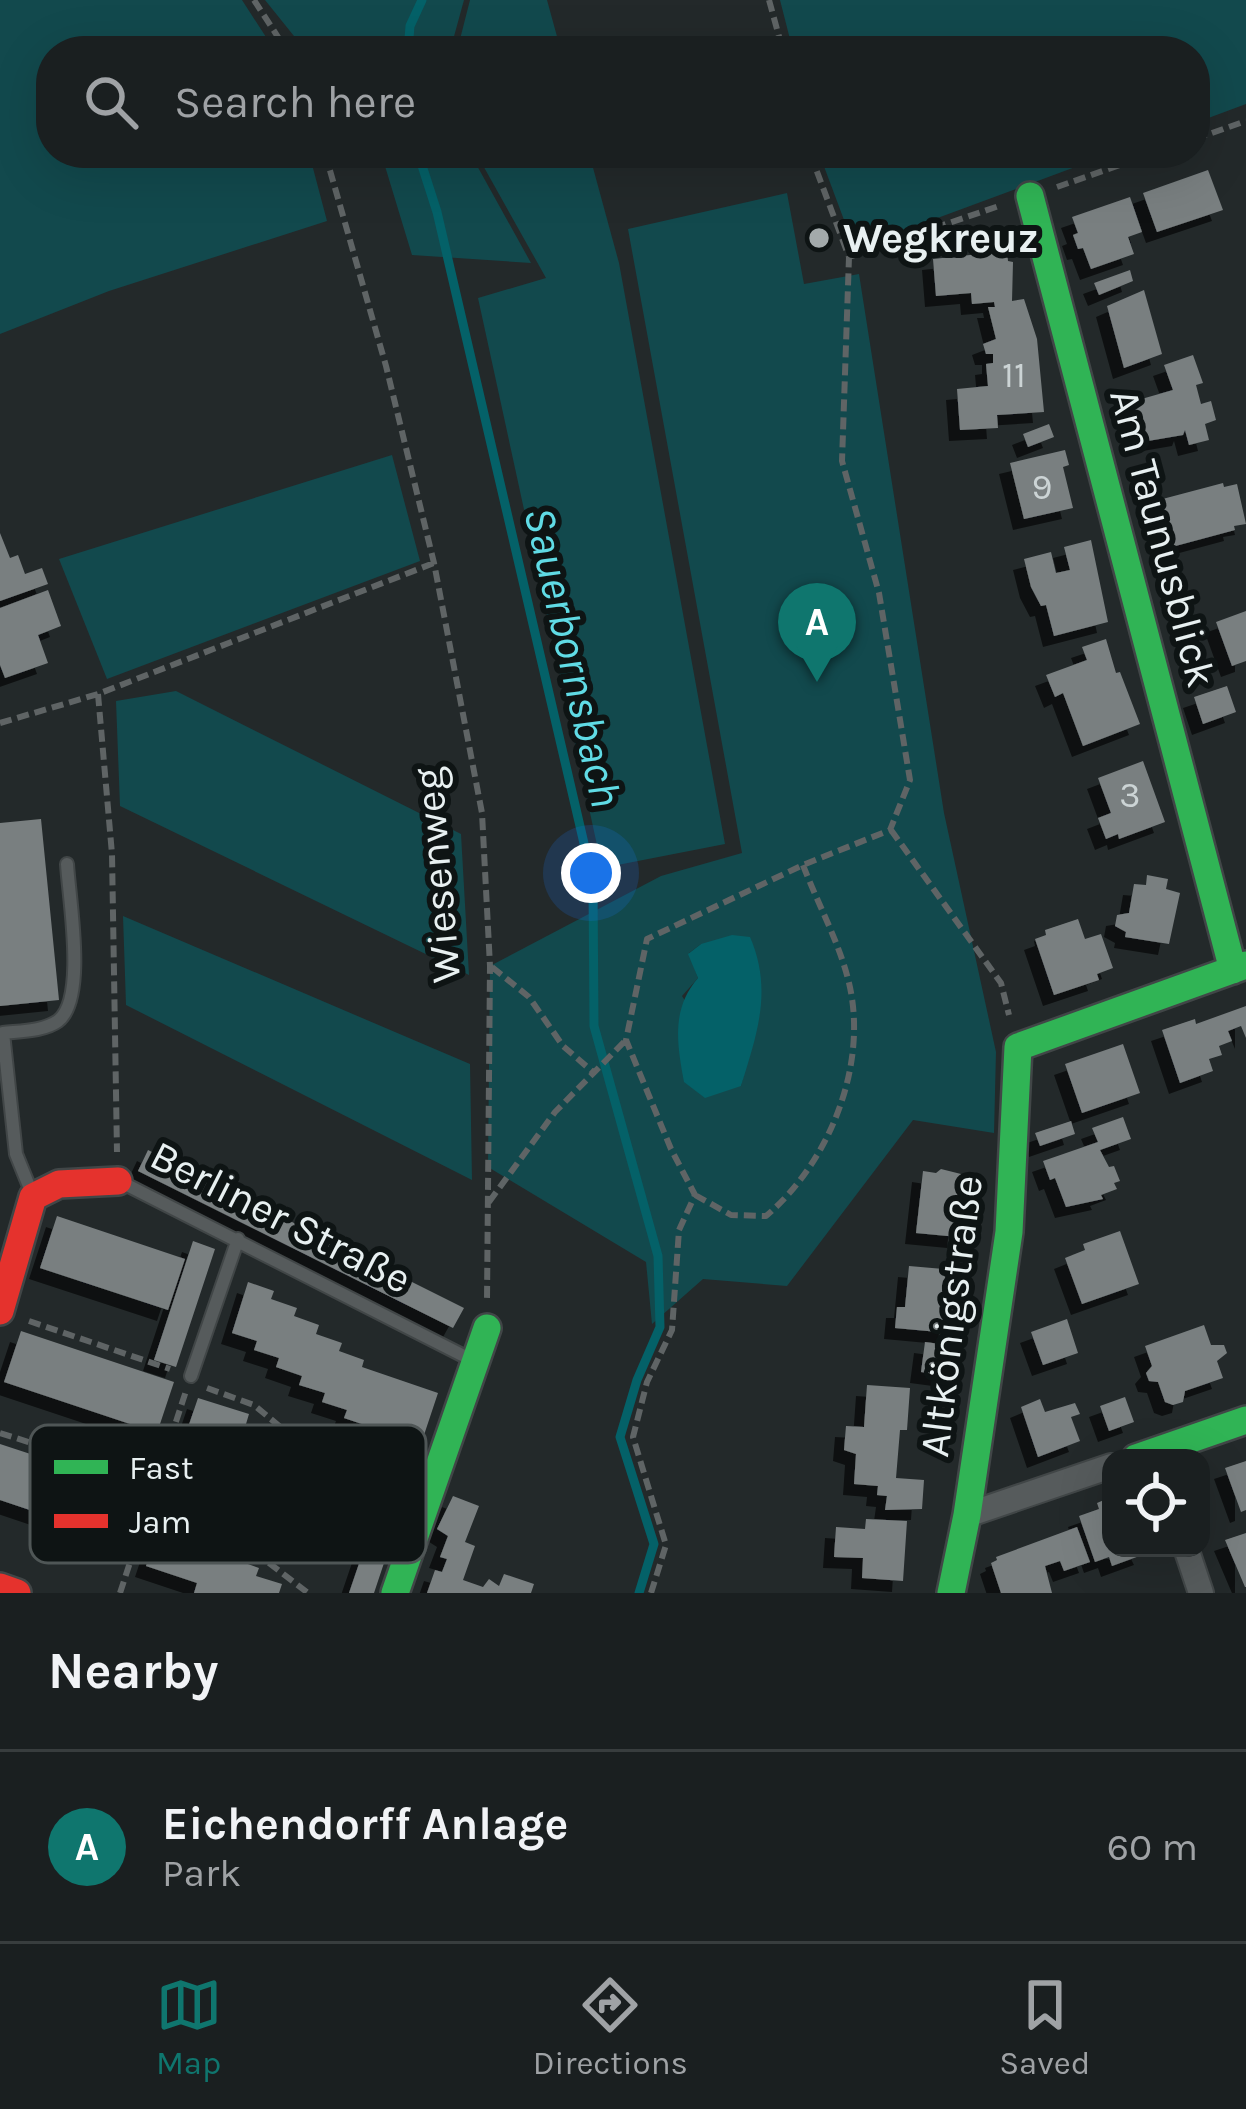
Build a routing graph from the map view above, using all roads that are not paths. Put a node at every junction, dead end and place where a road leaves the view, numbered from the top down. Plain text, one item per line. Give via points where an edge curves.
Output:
1 (1030, 196) road end
2 (67, 864) dead end
3 (1239, 968) edge
4 (2, 1034) edge
5 (118, 1180) joint
6 (33, 1197) junction
7 (238, 1239) junction
8 (11, 1315) edge
9 (487, 1328) road end
10 (462, 1355) dead end
11 (191, 1376) road end
12 (1246, 1420) edge
13 (1167, 1449) edge
14 (1102, 1469) edge
15 (426, 1509) edge
16 (967, 1515) junction
17 (1189, 1557) edge
18 (406, 1563) edge
19 (0, 1588) edge
20 (17, 1593) edge
21 (395, 1593) edge
22 (951, 1593) edge
23 (1201, 1593) edge

1 - 3 street, Am Taunusblick
2 - 4 lane via 74,974 64,1017
3 - 16 street, Altkönigstraße via 1018,1047 1009,1232
4 - 6 lane via 16,1154
5 - 6 street, Berliner Straße via 59,1184
5 - 7 lane, Berliner Straße
6 - 8 street
7 - 10 lane, Berliner Straße
7 - 11 lane
9 - 15 street
12 - 13 street
14 - 16 street
16 - 22 street, Altkönigstraße
17 - 23 street
18 - 21 street
19 - 20 street

